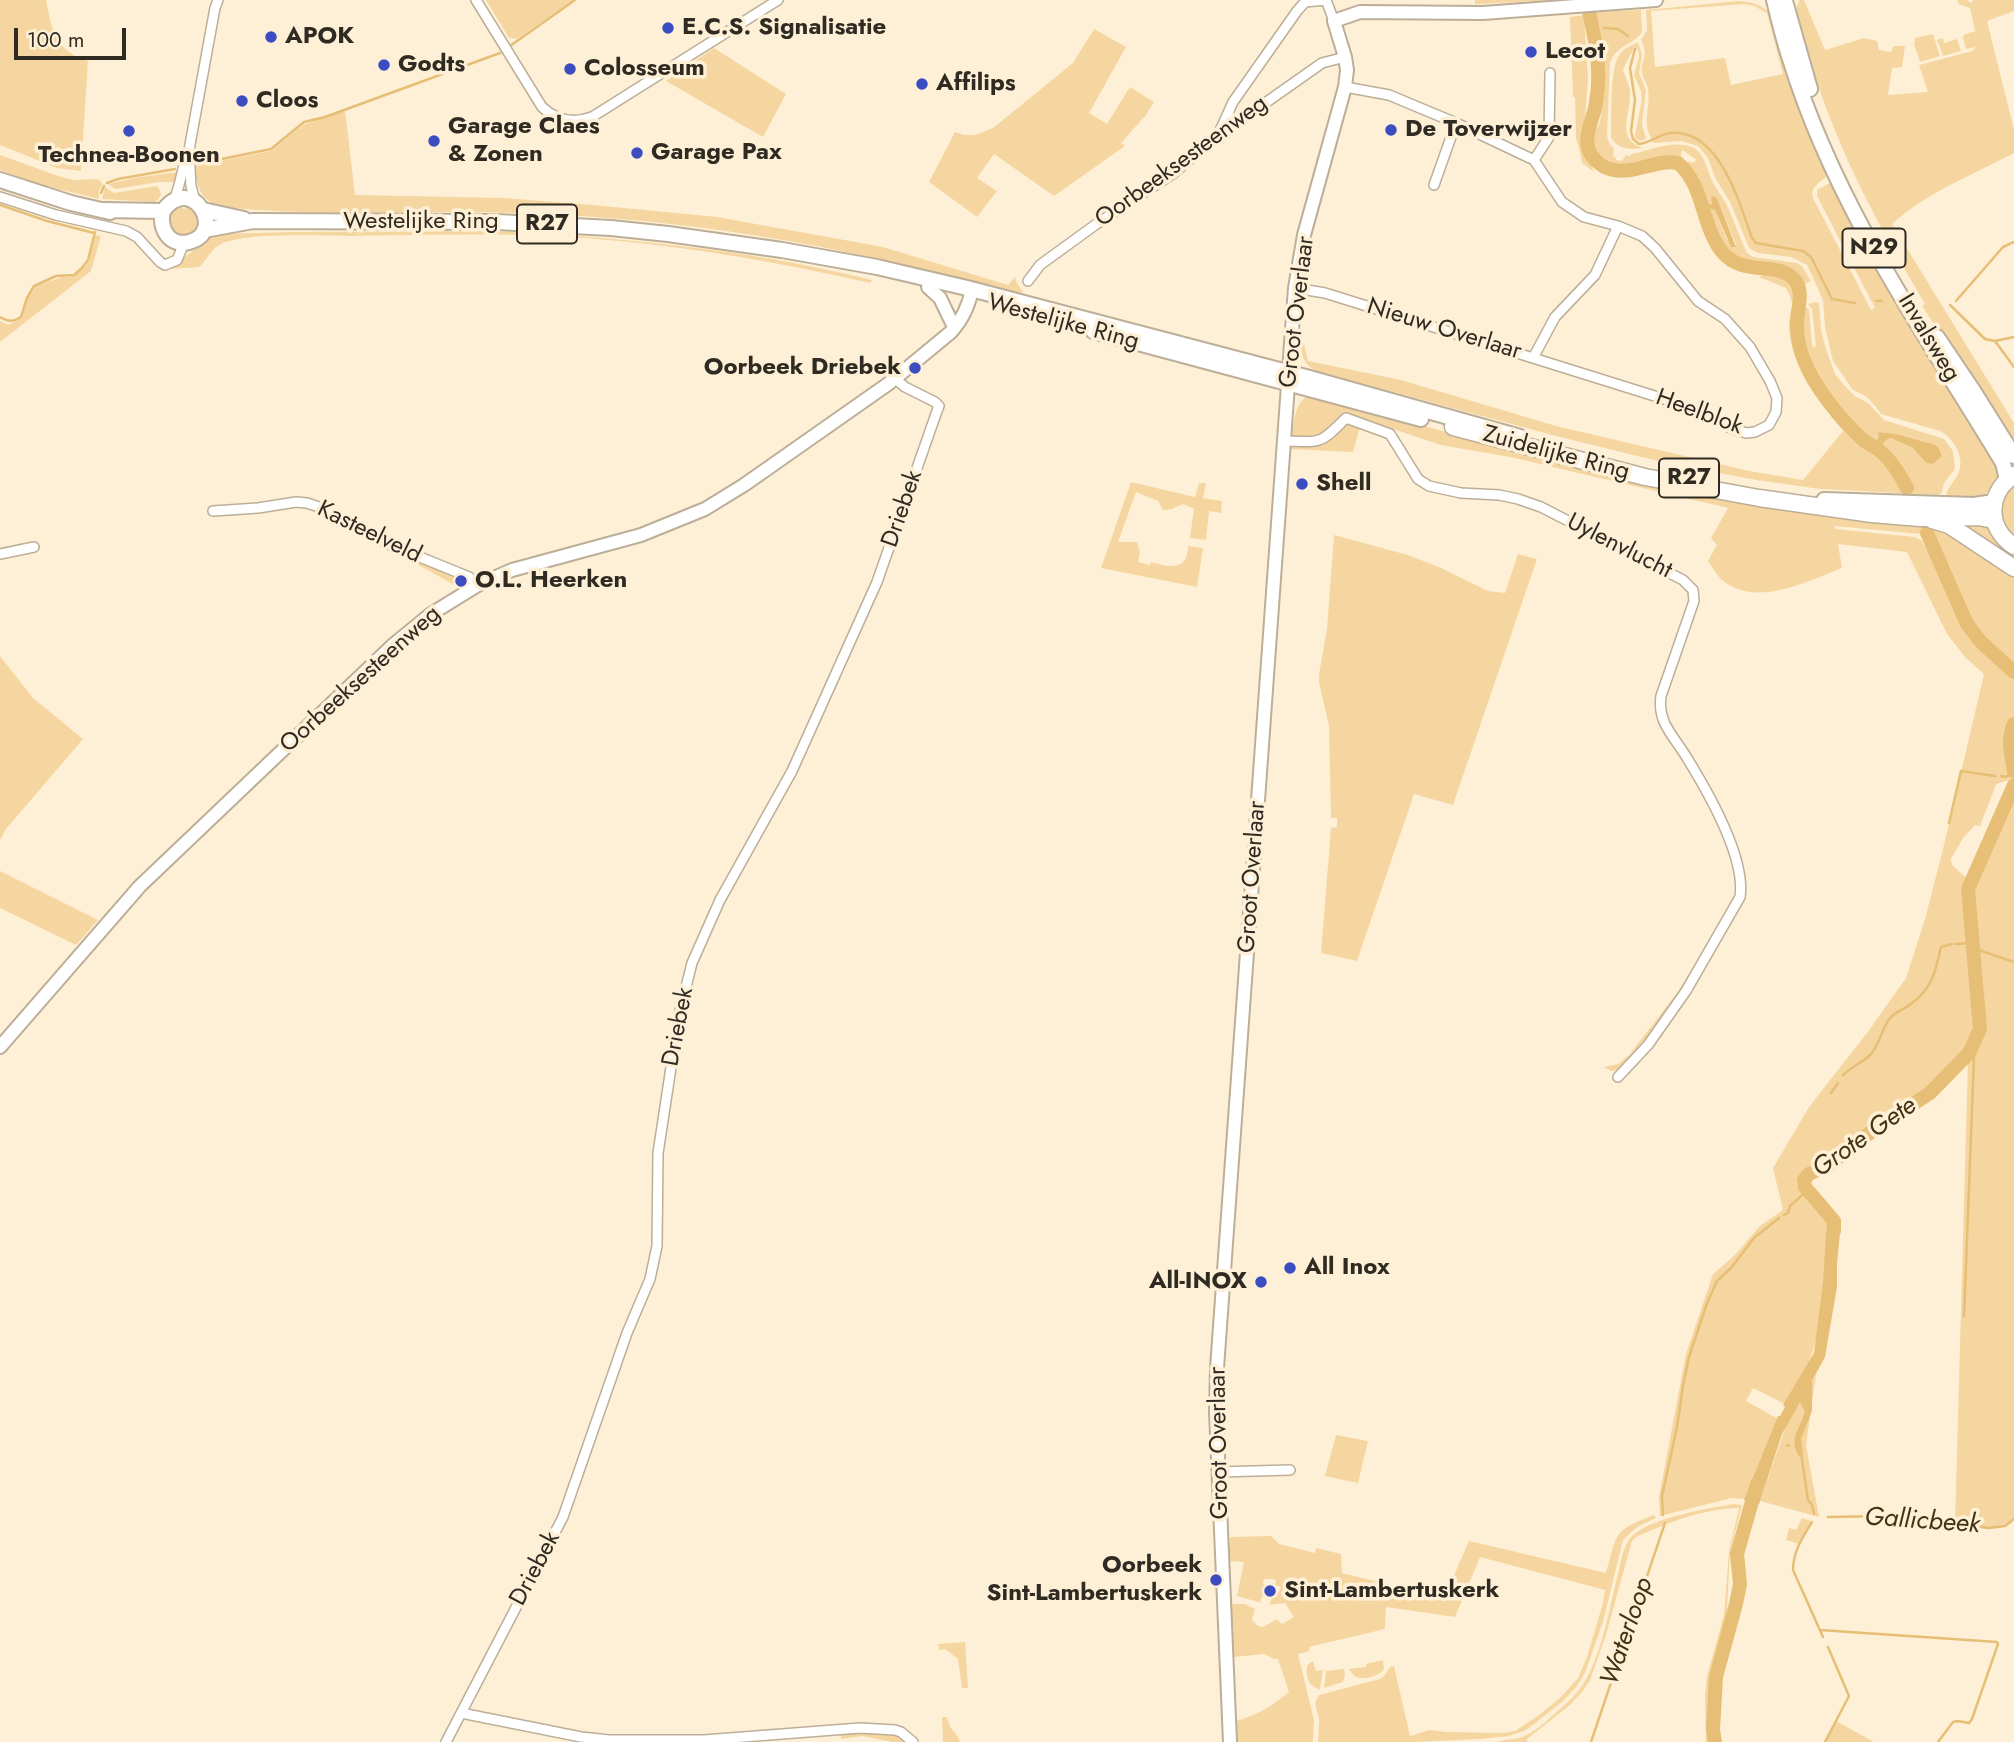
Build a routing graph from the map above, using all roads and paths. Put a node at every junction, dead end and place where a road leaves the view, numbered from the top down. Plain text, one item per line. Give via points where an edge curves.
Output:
1 (218, 0) edge
2 (476, 0) edge
3 (778, 0) edge
4 (1326, 0) edge
5 (1657, 0) edge
6 (1774, 0) edge
7 (1784, 0) edge
8 (1303, 1) edge
9 (1334, 21) junction
10 (1345, 57) junction
11 (1550, 73) dead end
12 (1345, 87) junction
13 (1456, 124) junction
14 (1217, 137) junction
15 (189, 149) junction
16 (1534, 160) junction
17 (0, 180) edge
18 (1434, 186) dead end
19 (0, 197) edge
20 (168, 205) junction
21 (199, 205) junction
22 (103, 210) junction
23 (253, 221) junction
24 (162, 226) junction
25 (1618, 226) junction
26 (204, 230) junction
27 (184, 243) junction
28 (838, 261) junction
29 (1028, 281) dead end
30 (928, 287) junction
31 (1295, 288) junction
32 (968, 293) junction
33 (952, 323) junction
34 (943, 337) junction
35 (1533, 358) junction
36 (894, 378) junction
37 (1289, 378) junction
38 (1453, 427) joint
39 (1285, 441) junction
40 (2014, 456) edge
41 (2010, 478) edge
42 (1994, 502) junction
43 (213, 511) dead end
44 (1920, 517) junction
45 (1994, 520) junction
46 (2014, 546) edge
47 (34, 547) dead end
48 (0, 554) edge
49 (2014, 568) edge
50 (478, 585) junction
51 (0, 1048) edge
52 (1618, 1077) dead end
53 (1290, 1470) dead end
54 (1219, 1472) junction
55 (461, 1713) junction
56 (446, 1742) edge
57 (913, 1742) edge
58 (1230, 1742) edge

1 - 15 street
2 - 3 street via 542,107 557,118 579,122
4 - 8 street
4 - 9 street
5 - 9 street via 1483,13 1360,12
6 - 41 main road, Invalsweg / N29 via 1790,62 1837,177 1897,289
7 - 40 main road, Invalsweg / N29 via 1808,85 1844,175 1904,285
8 - 14 street via 1233,102
9 - 10 street, Groot Overlaar
10 - 12 street, Groot Overlaar
10 - 14 street, Oorbeeksesteenweg via 1322,62
11 - 16 street via 1549,137
12 - 13 street via 1389,95
12 - 31 street, Groot Overlaar via 1304,234
13 - 16 street
13 - 18 street
14 - 29 street, Oorbeeksesteenweg via 1174,173 1040,265
15 - 20 street via 181,185
15 - 21 street via 191,186
16 - 25 street via 1562,202 1584,217
17 - 22 main road, Westelijke Ring
19 - 27 street via 132,233 165,265 177,260
20 - 21 main road, Westelijke Ring via 183,198
20 - 22 main road, Westelijke Ring
20 - 24 main road
21 - 23 main road, Westelijke Ring / R27
21 - 26 main road via 206,222
22 - 24 main road, Westelijke Ring
23 - 26 main road, Westelijke Ring / R27
23 - 28 main road, Westelijke Ring / R27 via 565,225 668,234
24 - 27 main road, Westelijke Ring via 170,238
25 - 35 street, Nieuw Overlaar via 1595,275 1555,317
25 - 35 street, Heelblok via 1642,236 1698,301 1725,318 1751,347 1777,398 1769,425 1746,433 1677,403
26 - 27 main road, Westelijke Ring
28 - 30 main road, Westelijke Ring / R27
28 - 32 main road, Westelijke Ring / R27
30 - 32 main road, Westelijke Ring / R27
30 - 33 street via 940,298
31 - 35 street, Nieuw Overlaar via 1325,293
31 - 37 street, Groot Overlaar
32 - 33 street, Oorbeeksesteenweg
32 - 34 street, Oorbeeksesteenweg via 958,325
32 - 37 main road, Westelijke Ring / R27
33 - 34 street, Oorbeeksesteenweg
34 - 36 street, Oorbeeksesteenweg
36 - 50 street, Oorbeeksesteenweg via 705,509 649,533 533,564
36 - 55 street, Driebek via 939,405 872,594 792,771 720,900 692,963 679,1014 658,1153 657,1246 650,1279 563,1517
37 - 38 main road, Zuidelijke Ring / R27
37 - 39 street, Groot Overlaar
37 - 42 main road, Zuidelijke Ring / R27 via 1714,483 1843,502
38 - 44 highway, Zuidelijke Ring / R27 via 1686,485 1811,506
39 - 52 street, Uylenvlucht via 1322,440 1346,418 1390,434 1418,478 1429,486 1508,497 1541,507 1683,580 1693,590 1694,601 1659,708 1706,789 1742,886 1686,991 1648,1045
39 - 54 street, Groot Overlaar via 1219,1341
41 - 42 highway, Invalsweg
42 - 45 highway
43 - 50 street, Kasteelveld via 307,503 383,542 470,577
44 - 45 highway, Zuidelijke Ring / R27
44 - 49 highway via 1949,525
45 - 46 highway via 2001,535
47 - 48 street
50 - 51 street, Oorbeeksesteenweg via 410,631 140,886
53 - 54 street
54 - 58 street, Groot Overlaar
55 - 56 street
55 - 57 street via 609,1740 704,1740 860,1728 895,1730

